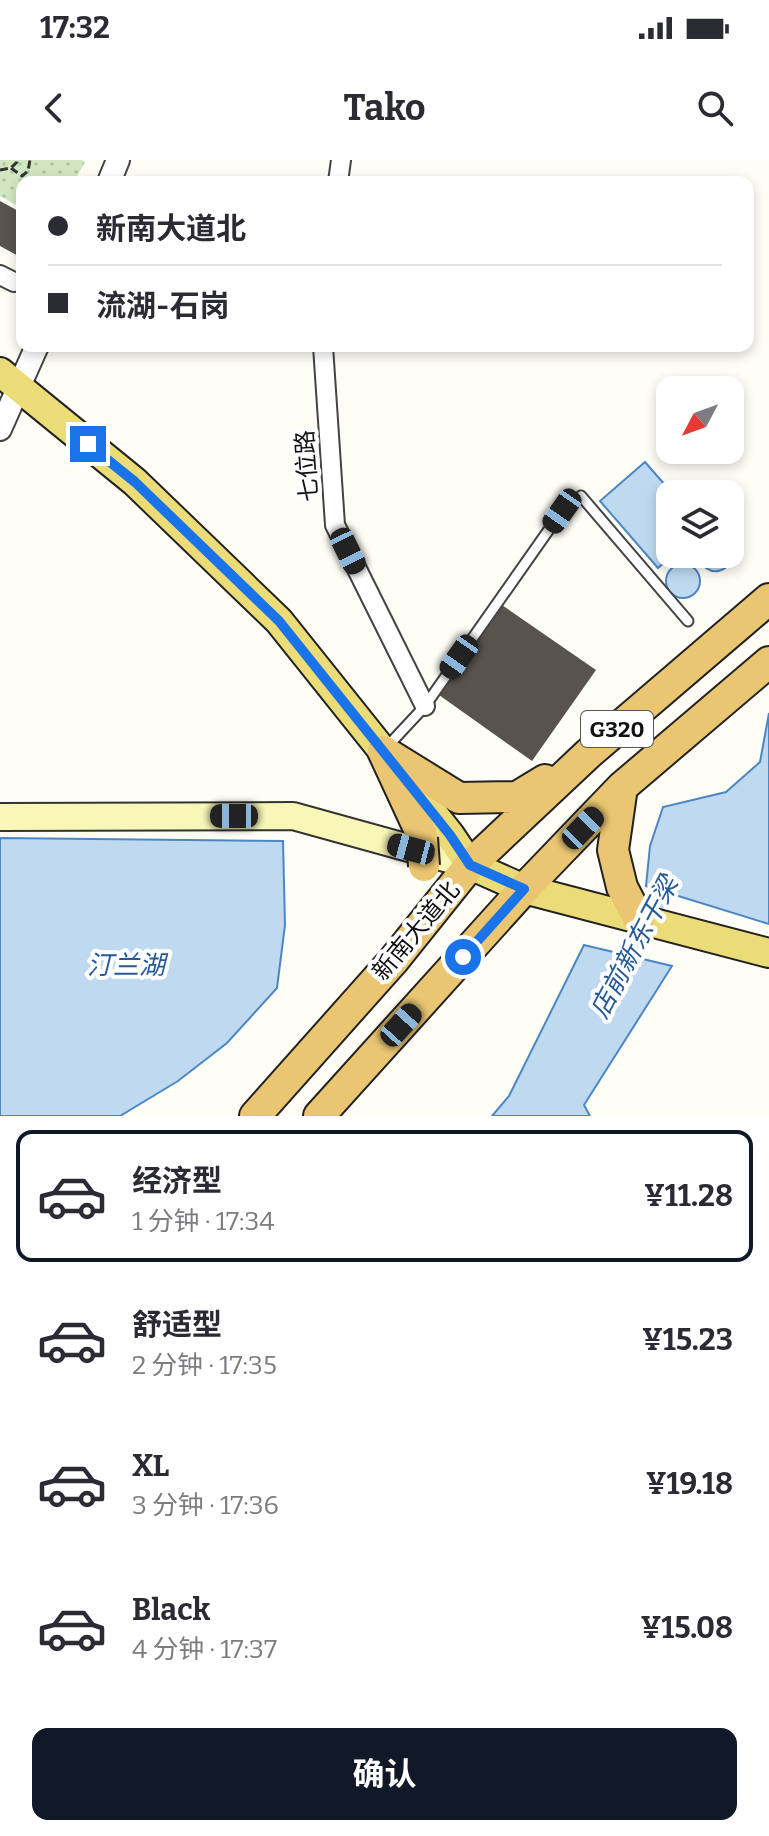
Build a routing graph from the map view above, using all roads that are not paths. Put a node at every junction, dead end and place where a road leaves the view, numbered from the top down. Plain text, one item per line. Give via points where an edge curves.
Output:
1 (32, 352) edge
2 (323, 352) edge
3 (9, 380) edge
4 (0, 429) edge
5 (769, 599) edge
6 (688, 621) dead end
7 (769, 662) edge
8 (425, 706) junction
9 (383, 751) junction
10 (588, 754) junction
11 (622, 787) junction
12 (0, 817) edge
13 (470, 865) junction
14 (524, 889) junction
15 (647, 922) junction
16 (769, 953) edge
17 (393, 961) junction
18 (255, 1116) edge
19 (319, 1116) edge

1 - 3 street
2 - 8 street, 七位路 via 335,525
3 - 4 street
3 - 9 main road via 135,482 279,621
5 - 10 highway, 新南大道北 / G320
6 - 8 lane via 581,496 562,511
7 - 11 highway, 新南大道北 / G320
8 - 9 lane
9 - 10 highway via 459,798 517,797
9 - 13 main road
9 - 17 highway via 421,833 426,887
10 - 13 highway, 新南大道北 / G320
11 - 14 highway, 新南大道北 / G320
11 - 15 highway via 613,850 622,887
12 - 13 main road via 293,816
13 - 14 main road
13 - 17 highway, 新南大道北 / G320
14 - 15 main road
14 - 19 highway, 新南大道北 / G320
15 - 16 main road
17 - 18 highway, 新南大道北 / G320

